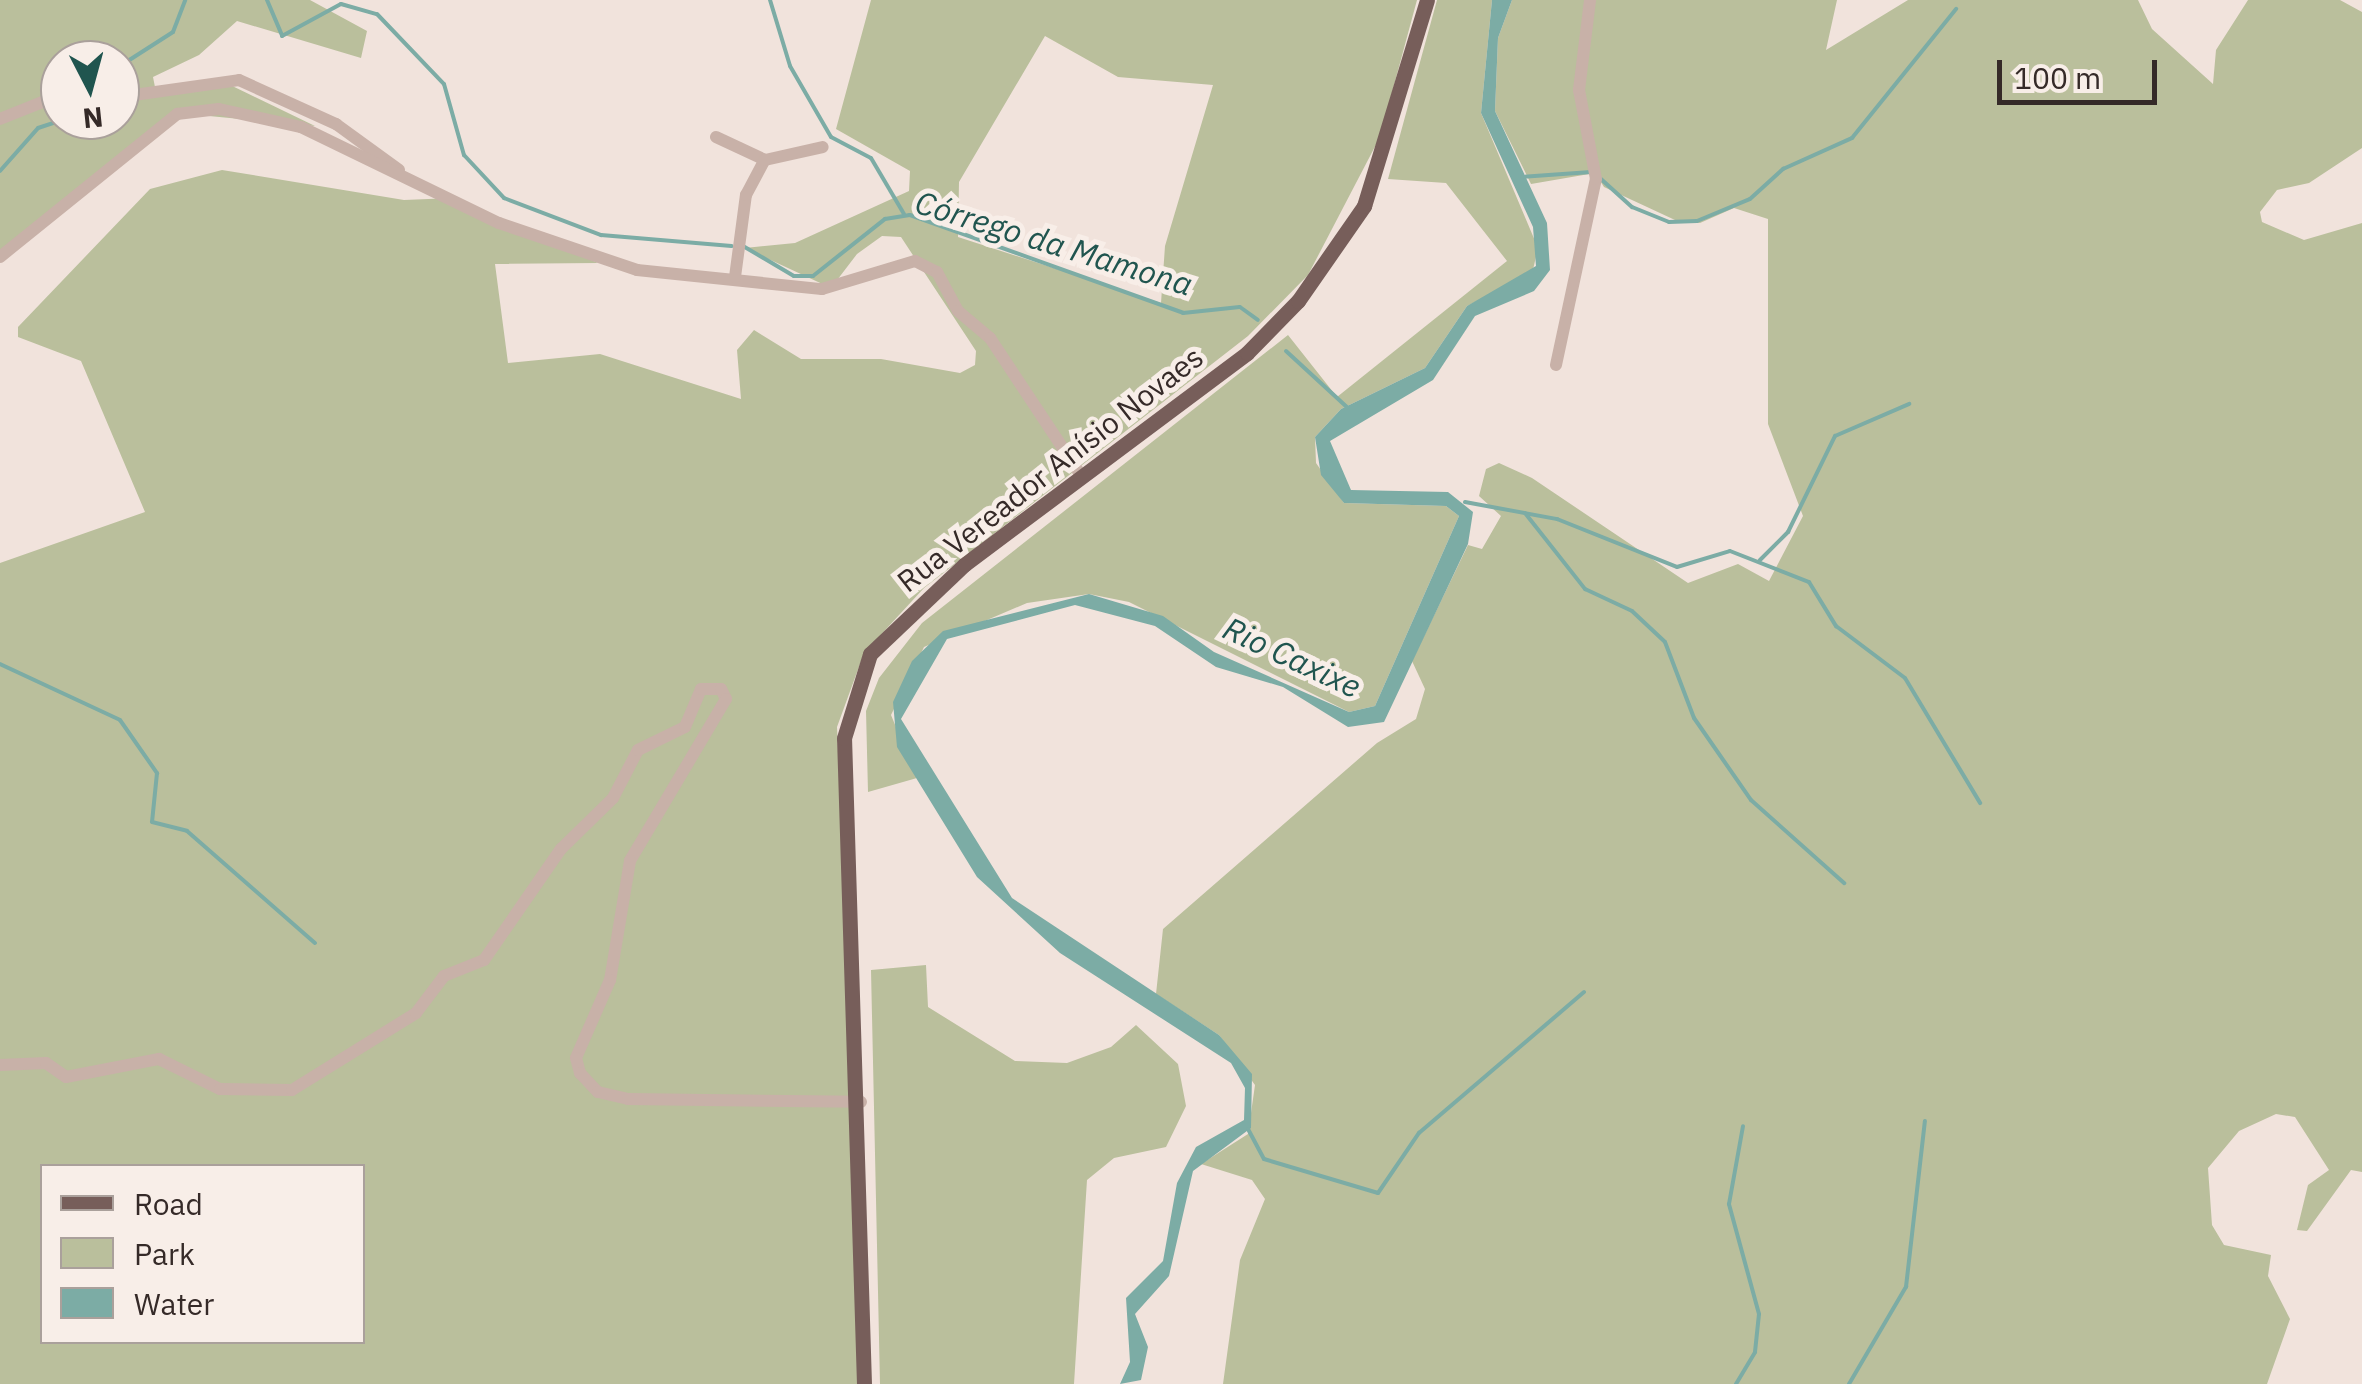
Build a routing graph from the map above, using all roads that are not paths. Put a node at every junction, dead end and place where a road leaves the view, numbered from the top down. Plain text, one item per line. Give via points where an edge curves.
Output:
1 (1426, 0) edge
2 (1590, 0) edge
3 (140, 94) edge
4 (40, 103) edge
5 (0, 118) edge
6 (716, 137) dead end
7 (822, 147) dead end
8 (765, 160) junction
9 (406, 174) junction
10 (0, 257) edge
11 (734, 278) junction
12 (1556, 365) dead end
13 (1080, 474) junction
14 (0, 1065) edge
15 (860, 1102) junction
16 (864, 1384) edge

1 - 13 main road, Rua Vereador Anísio Novaes via 1364,206 1335,252 1248,353
2 - 12 street via 1579,90 1596,179
3 - 9 street via 239,80 336,124
4 - 5 street
6 - 8 street
7 - 8 street
8 - 11 street via 746,195
9 - 10 street via 301,127 219,110 176,114
9 - 11 street via 499,223 636,270
11 - 13 street via 822,289 915,261 936,272 1068,445
13 - 15 main road, Rua Vereador Anísio Novaes via 904,616 870,654 854,693 844,738
14 - 15 street via 46,1063 66,1077 158,1059 220,1089 292,1090 416,1013 444,976 484,960 560,849 613,798 638,750 686,727 701,689 720,689 726,699 630,861 610,980 576,1058 580,1074 598,1092 628,1098
15 - 16 main road, Rua Vereador Anísio Novaes

